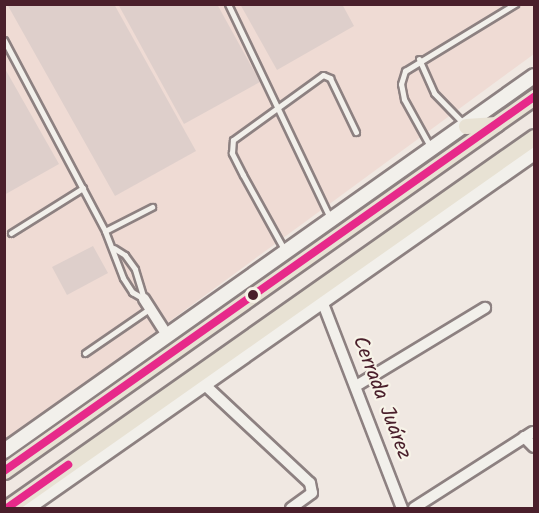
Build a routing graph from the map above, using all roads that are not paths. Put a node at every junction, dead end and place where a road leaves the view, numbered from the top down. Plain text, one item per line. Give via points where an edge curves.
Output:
1 (228, 4) edge
2 (515, 4) edge
3 (4, 40) edge
4 (419, 59) junction
5 (534, 76) edge
6 (534, 97) edge
7 (279, 107) junction
8 (496, 124) junction
9 (466, 126) junction
10 (356, 132) dead end
11 (534, 137) edge
12 (432, 149) junction
13 (534, 153) edge
14 (83, 188) junction
15 (152, 207) dead end
16 (331, 220) junction
17 (105, 231) junction
18 (11, 233) dead end
19 (114, 248) junction
20 (285, 252) junction
21 (322, 301) junction
22 (146, 304) junction
23 (485, 308) dead end
24 (167, 335) junction
25 (85, 352) dead end
26 (206, 386) junction
27 (357, 386) junction
28 (529, 434) edge
29 (534, 447) edge
30 (4, 451) edge
31 (4, 471) edge
32 (7, 508) edge
33 (27, 508) edge
34 (291, 508) edge
35 (402, 508) edge
36 (414, 508) edge

1 - 7 lane
2 - 4 lane
3 - 14 lane
4 - 9 lane via 438,98
4 - 12 lane via 405,71 402,91
5 - 9 street
6 - 8 main road
7 - 10 lane via 326,75
7 - 16 lane
7 - 20 lane via 239,135 231,147
8 - 9 main road
8 - 31 main road
9 - 12 street
11 - 32 main road
12 - 16 street
13 - 21 street
14 - 17 lane
14 - 18 lane
15 - 17 lane
16 - 20 street
17 - 19 lane
19 - 22 lane via 135,269
19 - 22 lane via 115,262 123,278
20 - 24 street
21 - 26 street
21 - 27 street, Cerrada Juárez
22 - 24 street
22 - 25 lane
23 - 27 street
24 - 30 street
26 - 33 street
26 - 34 street via 310,483 313,488 309,495
27 - 35 street, Cerrada Juárez
28 - 29 street
28 - 36 street

